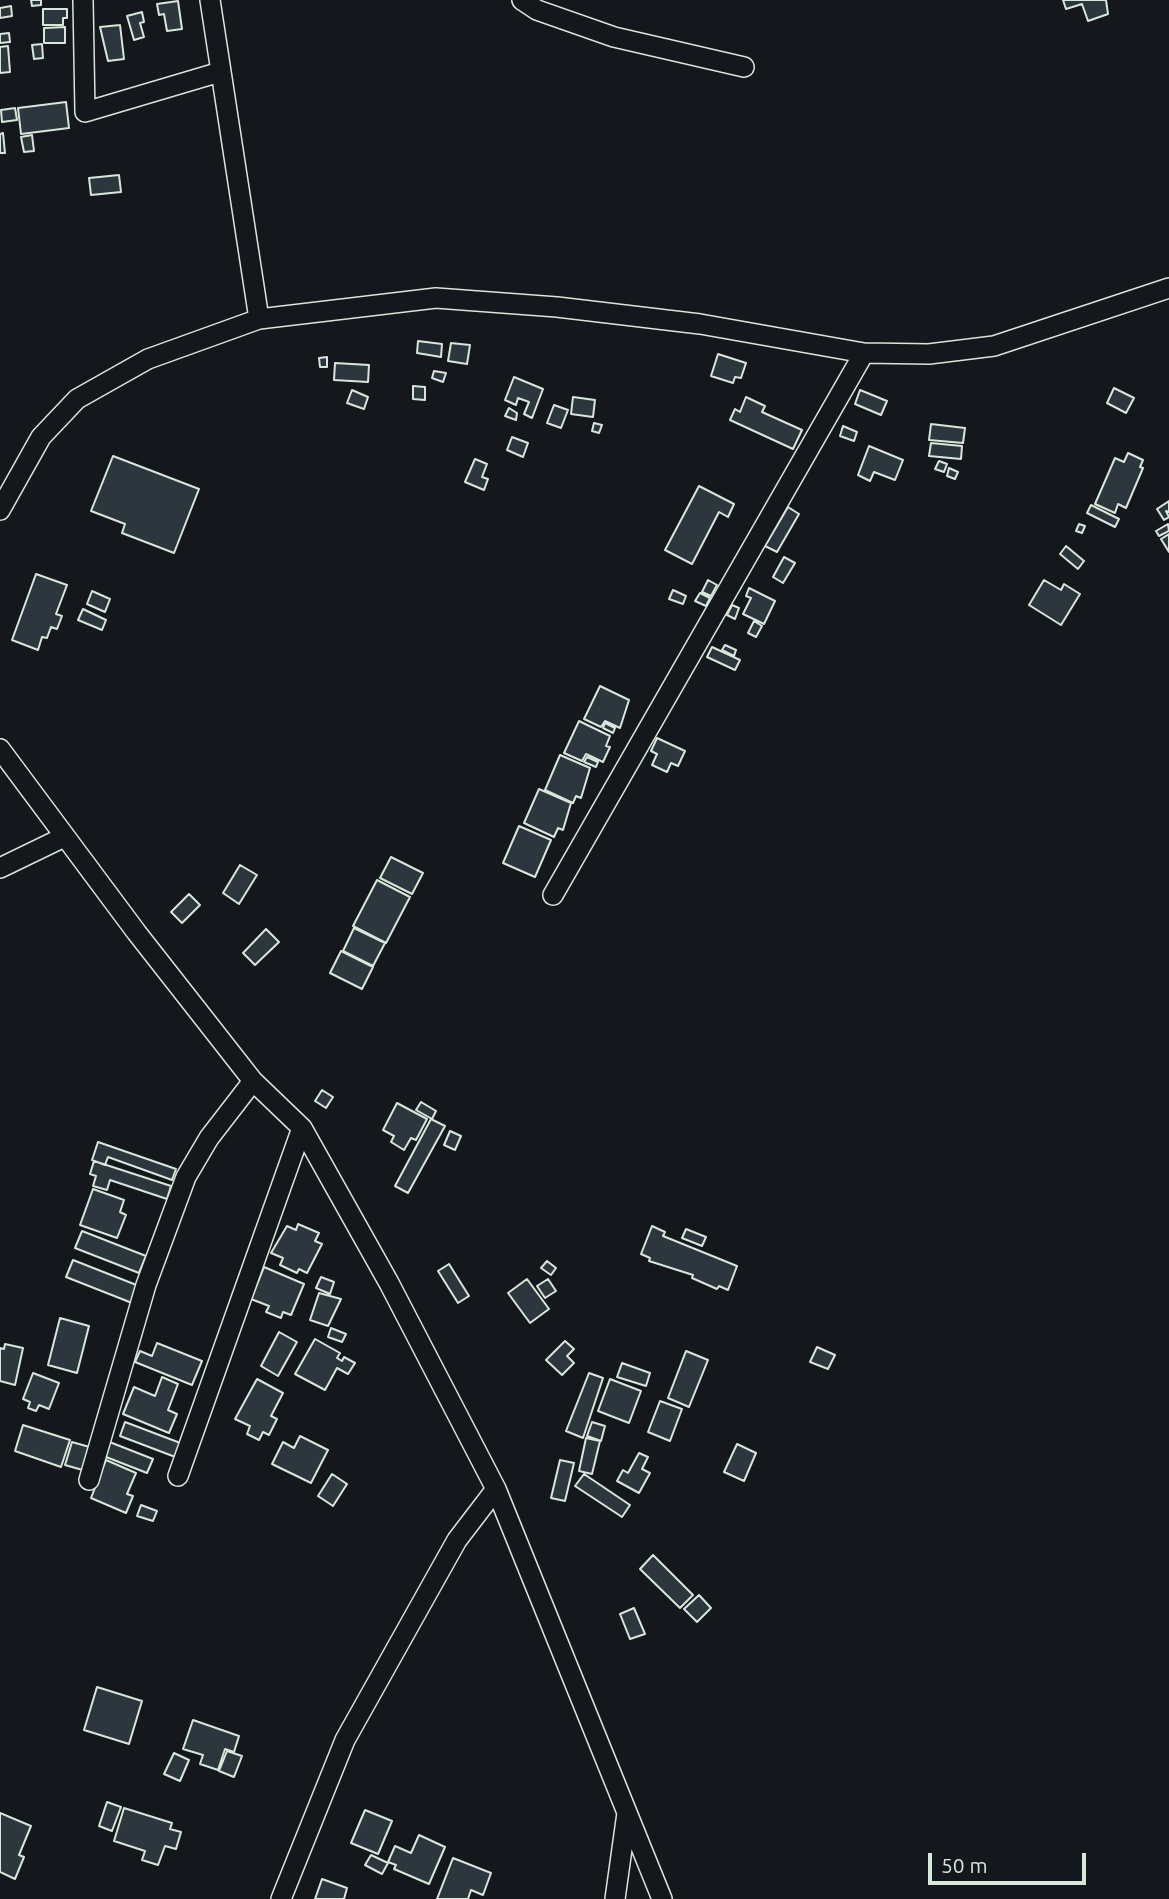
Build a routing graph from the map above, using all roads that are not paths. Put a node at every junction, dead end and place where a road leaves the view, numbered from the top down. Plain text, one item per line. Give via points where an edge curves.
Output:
1 (83, 0) edge
2 (211, 0) edge
3 (522, 0) edge
4 (744, 67) dead end
5 (219, 72) junction
6 (1169, 288) edge
7 (259, 319) junction
8 (864, 353) junction
9 (0, 510) edge
10 (0, 749) edge
11 (64, 837) junction
12 (0, 868) edge
13 (553, 895) dead end
14 (253, 1081) junction
15 (303, 1128) junction
16 (178, 1476) dead end
17 (89, 1480) dead end
18 (496, 1489) junction
19 (628, 1810) junction
20 (281, 1899) edge
21 (615, 1899) edge
22 (662, 1899) edge

1 - 5 street via 85,112
2 - 5 street
3 - 4 street via 614,37
5 - 7 street via 247,220
6 - 8 street via 994,346 929,354
7 - 8 street via 436,298 700,324
7 - 9 street via 148,359 77,399 41,437
8 - 13 street
10 - 11 street
11 - 12 street
11 - 14 street
14 - 15 street
14 - 17 street via 209,1138 170,1215
15 - 16 street
15 - 18 street
18 - 19 street
18 - 20 street via 457,1540 345,1740
19 - 21 street
19 - 22 street

